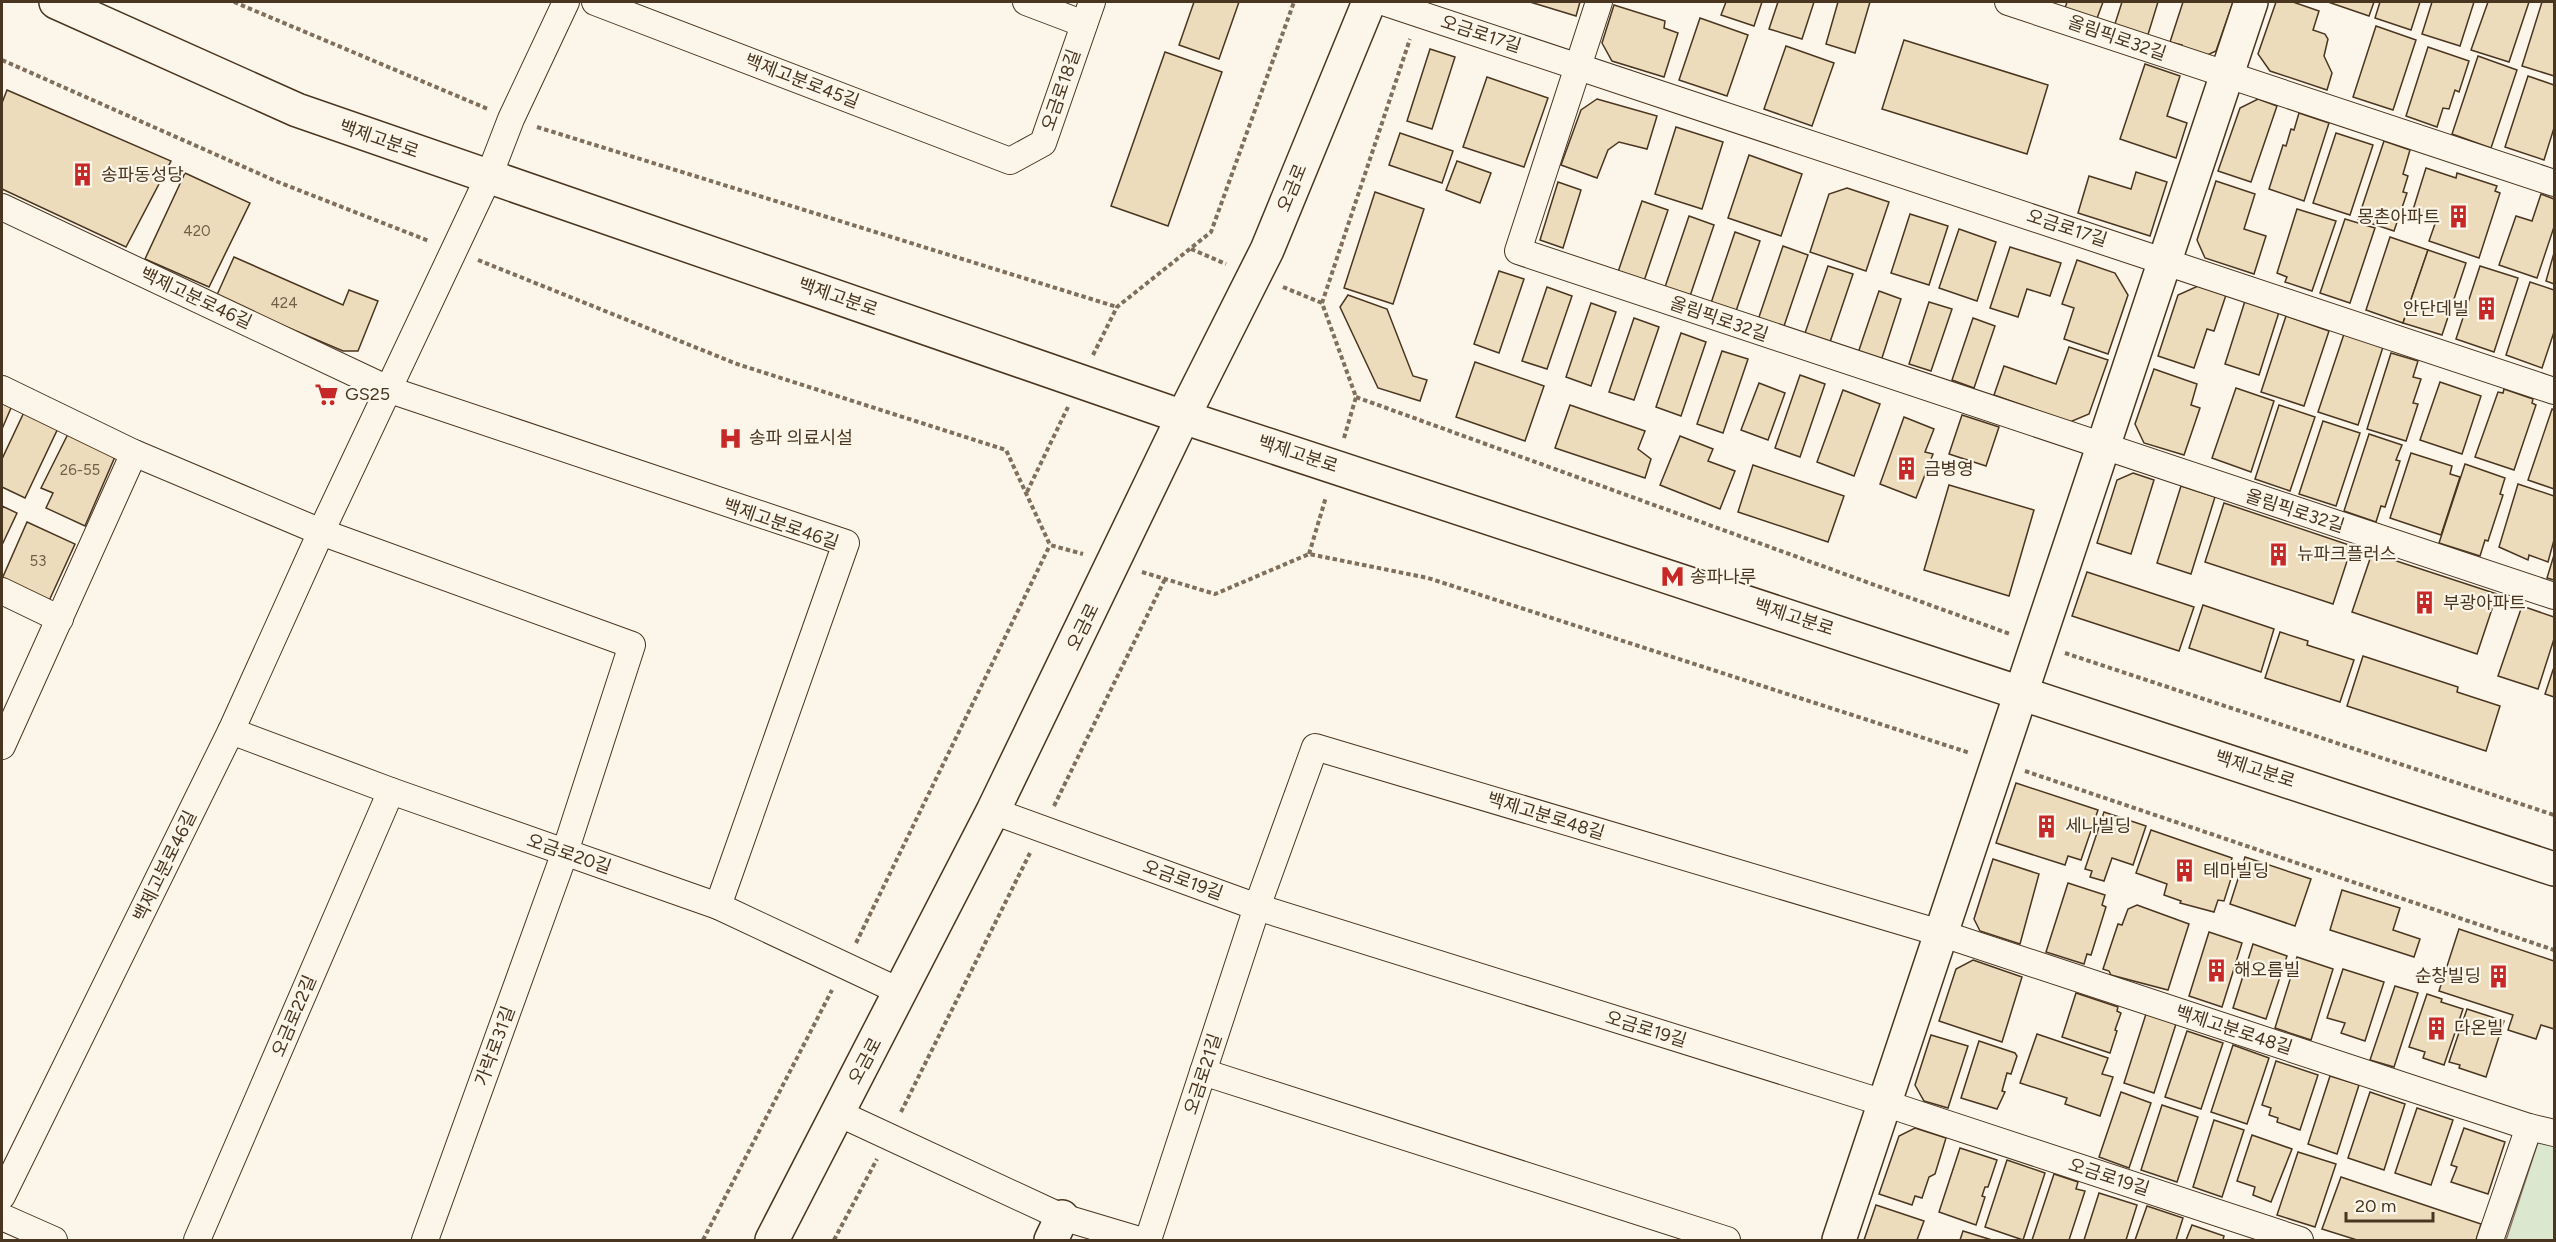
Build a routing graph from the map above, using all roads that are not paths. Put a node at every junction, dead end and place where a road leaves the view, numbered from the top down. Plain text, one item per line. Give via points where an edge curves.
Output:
1 (56, 2) edge
2 (566, 2) edge
3 (595, 2) edge
4 (1026, 2) edge
5 (1369, 2) edge
6 (1383, 2) edge
7 (1599, 2) edge
8 (2008, 2) edge
9 (2251, 2) edge
10 (1088, 13) edge
11 (1580, 67) junction
12 (2226, 75) junction
13 (1010, 161) joint
14 (489, 176) junction
15 (2554, 183) edge
16 (2, 207) edge
17 (2165, 261) junction
18 (2, 389) edge
19 (390, 390) junction
20 (2554, 391) edge
21 (1183, 417) junction
22 (2104, 448) junction
23 (134, 453) junction
24 (321, 532) junction
25 (2, 591) edge
26 (2554, 596) edge
27 (60, 619) junction
28 (2021, 691) junction
29 (231, 731) junction
30 (2, 746) edge
31 (391, 791) junction
32 (993, 811) junction
33 (565, 852) junction
34 (2554, 869) edge
35 (718, 906) junction
36 (1257, 907) junction
37 (1940, 933) junction
38 (901, 992) junction
39 (1203, 1072) junction
40 (1884, 1103) junction
41 (838, 1113) junction
42 (2529, 1127) junction
43 (2554, 1133) edge
44 (2, 1196) edge
45 (2, 1217) edge
46 (1056, 1229) edge
47 (54, 1240) edge
48 (198, 1240) edge
49 (425, 1240) edge
50 (772, 1240) edge
51 (1139, 1240) edge
52 (1148, 1240) edge
53 (1726, 1240) edge
54 (1839, 1240) edge
55 (2300, 1240) edge
56 (2490, 1240) edge

1 - 14 main road, 백제고분로 via 297,110
2 - 14 street
3 - 13 street, 백제고분로45길
4 - 10 street
5 - 21 main road, 오금로 via 1267,250
6 - 11 street, 오금로17길
7 - 11 street
8 - 12 street, 올림픽로32길
9 - 12 main road
10 - 13 street, 오금로18길 via 1043,143
11 - 17 street, 오금로17길
11 - 22 street, 올림픽로32길 via 1518,251
12 - 15 street, 올림픽로32길
12 - 17 main road
14 - 19 street, 백제고분로46길
14 - 21 main road, 백제고분로
16 - 19 street, 백제고분로46길
17 - 20 street, 오금로17길
17 - 22 main road
18 - 23 street
19 - 24 street, 백제고분로46길
19 - 35 street, 백제고분로46길 via 846,543
21 - 28 main road, 백제고분로
21 - 32 main road, 오금로
22 - 26 street, 올림픽로32길
22 - 28 main road
23 - 24 street
23 - 27 street
24 - 29 street, 백제고분로46길
24 - 33 street via 632,645
25 - 27 street
27 - 30 street
28 - 34 main road, 백제고분로
28 - 37 main road
29 - 31 street, 오금로20길
29 - 44 street, 백제고분로46길
31 - 33 street, 오금로20길
31 - 48 street, 오금로22길
32 - 36 street, 오금로19길
32 - 38 main road, 오금로
33 - 35 street, 오금로20길
33 - 49 street, 가락로31길
35 - 38 street, 오금로20길
36 - 37 street, 백제고분로48길 via 1315,747
36 - 39 street, 오금로21길
36 - 40 street, 오금로19길
37 - 40 main road
37 - 42 street, 백제고분로48길
38 - 41 main road, 오금로
39 - 52 street, 오금로21길
39 - 53 street
40 - 54 main road
40 - 55 street, 오금로19길
41 - 46 street
41 - 50 main road, 오금로
42 - 43 street, 백제고분로48길
42 - 56 street
45 - 47 street
46 - 51 street

